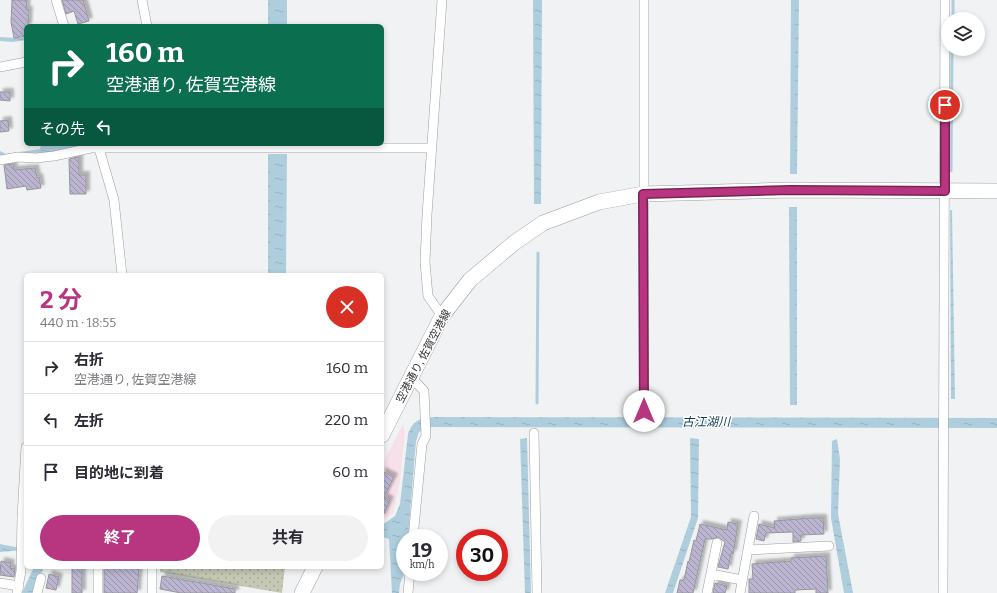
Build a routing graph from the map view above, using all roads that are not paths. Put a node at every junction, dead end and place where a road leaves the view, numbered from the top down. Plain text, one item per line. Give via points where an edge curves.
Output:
1 (56, 0) edge
2 (142, 0) edge
3 (442, 0) edge
4 (644, 0) edge
5 (945, 0) edge
6 (63, 24) edge
7 (147, 24) edge
8 (24, 62) edge
9 (0, 67) edge
10 (98, 146) edge
11 (158, 146) edge
12 (431, 148) junction
13 (0, 160) edge
14 (945, 191) junction
15 (997, 191) edge
16 (643, 194) junction
17 (122, 273) edge
18 (442, 316) junction
19 (411, 377) junction
20 (644, 411) dead end
21 (384, 431) edge
22 (534, 433) dead end
23 (24, 482) edge
24 (754, 516) dead end
25 (414, 529) edge
26 (717, 543) dead end
27 (829, 546) dead end
28 (748, 550) junction
29 (98, 569) edge
30 (152, 569) edge
31 (314, 569) edge
32 (711, 574) junction
33 (42, 578) dead end
34 (742, 580) junction
35 (409, 581) edge
36 (0, 583) edge
37 (18, 590) edge
38 (37, 593) edge
39 (98, 593) edge
40 (152, 593) edge
41 (302, 593) edge
42 (408, 593) edge
43 (537, 593) edge
44 (707, 593) edge
45 (740, 593) edge
46 (943, 593) edge

1 - 6 street
2 - 7 street
3 - 12 street
4 - 16 street
5 - 14 street
8 - 9 street
10 - 11 street
10 - 13 street via 54,156
10 - 17 street via 114,200
11 - 12 street
12 - 18 street via 425,262 428,296
14 - 15 main road, 空港通り, 佐賀空港線
14 - 16 main road, 空港通り, 佐賀空港線 via 790,190
14 - 46 street
16 - 18 main road, 空港通り, 佐賀空港線 via 599,202 543,223 514,243 470,280
16 - 20 street
18 - 19 main road, 空港通り, 佐賀空港線
19 - 21 main road, 空港通り, 佐賀空港線
19 - 25 street via 424,391 426,412 426,436 422,444
22 - 43 street
23 - 37 street
24 - 28 street
26 - 32 street
27 - 28 street
28 - 34 street
29 - 39 street
30 - 40 street
31 - 41 main road
32 - 34 street
32 - 44 street
33 - 38 street
34 - 45 street
35 - 42 street
36 - 37 street

